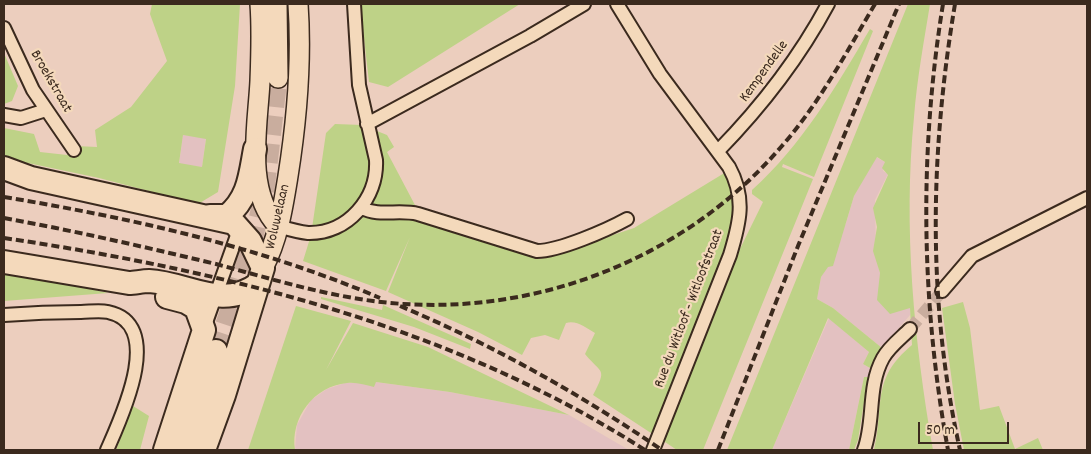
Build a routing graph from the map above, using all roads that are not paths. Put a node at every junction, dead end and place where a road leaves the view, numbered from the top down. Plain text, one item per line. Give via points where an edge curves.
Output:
1 (260, 4) edge
2 (277, 4) edge
3 (298, 4) edge
4 (354, 4) edge
5 (584, 4) edge
6 (617, 4) edge
7 (828, 4) edge
8 (4, 28) edge
9 (278, 78) tunnel mouth
10 (46, 110) junction
11 (4, 115) edge
12 (367, 124) junction
13 (255, 149) junction
14 (74, 150) dead end
15 (718, 151) junction
16 (4, 168) edge
17 (4, 172) edge
18 (31, 178) junction
19 (1087, 198) edge
20 (362, 208) junction
21 (239, 217) junction
22 (627, 219) dead end
23 (278, 226) junction
24 (4, 262) edge
25 (260, 276) junction
26 (129, 283) junction
27 (942, 292) tunnel mouth
28 (217, 296) junction
29 (4, 315) edge
30 (910, 329) tunnel mouth
31 (206, 343) junction
32 (107, 450) edge
33 (165, 450) edge
34 (182, 450) edge
35 (204, 450) edge
36 (653, 450) edge
37 (864, 450) edge

1 - 13 main road via 262,30
2 - 9 main road
3 - 23 main road, Woluwelaan via 298,109
4 - 12 street via 359,85
5 - 12 street
6 - 15 street, Rue du Witloof - Witloofstraat via 660,74
7 - 15 street, Kempendelle via 777,86
8 - 10 street, Broekstraat
10 - 11 street via 21,118
10 - 14 street, Broekstraat
12 - 20 street via 377,171 371,193
13 - 21 highway
13 - 23 main road via 261,197
15 - 36 street, Rue du Witloof - Witloofstraat via 735,178 740,222
16 - 18 highway
17 - 18 highway
18 - 21 highway via 234,223
19 - 27 street via 972,256
20 - 22 street via 375,213 402,211 418,214 537,251 552,249
20 - 23 street via 347,221 326,230 309,233
21 - 25 highway
21 - 28 street
23 - 25 main road, Woluwelaan via 273,250
24 - 26 highway
25 - 28 highway via 248,291 236,296
25 - 35 highway, Woluwelaan
26 - 28 highway via 149,281
26 - 31 highway via 145,293 186,302 196,308
28 - 31 street
29 - 32 street via 107,312 130,325 138,348 133,380
30 - 37 street via 884,356 879,367 869,437
31 - 33 highway
31 - 34 highway

